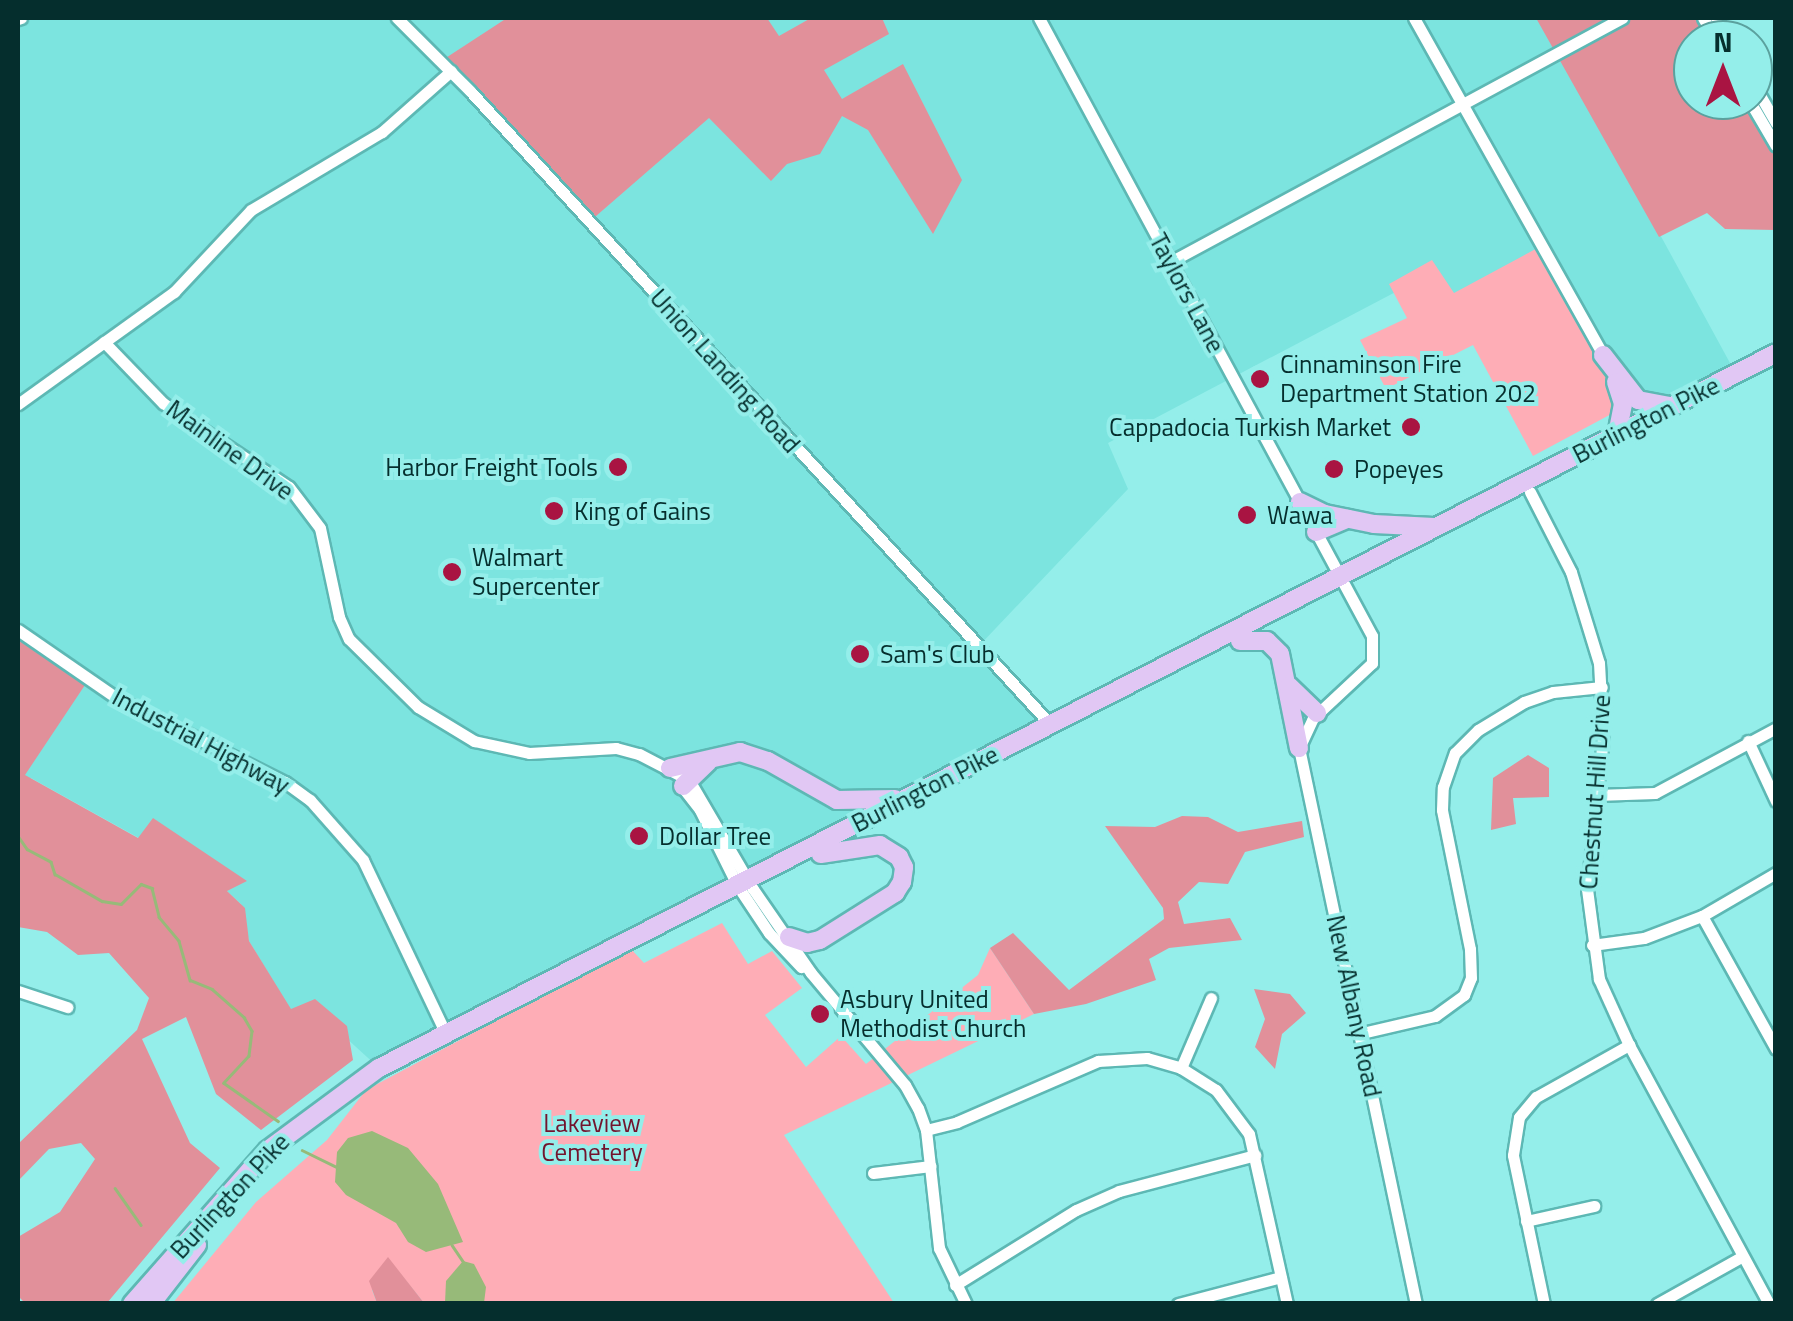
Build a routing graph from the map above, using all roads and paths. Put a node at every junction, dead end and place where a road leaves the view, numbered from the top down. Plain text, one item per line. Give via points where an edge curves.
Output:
1 (397, 18) edge
2 (1039, 18) edge
3 (1414, 18) edge
4 (1622, 18) edge
5 (452, 71) junction
6 (1462, 103) junction
7 (1761, 120) edge
8 (1776, 146) edge
9 (1170, 262) junction
10 (104, 342) junction
11 (1776, 353) edge
12 (1603, 355) junction
13 (1776, 365) edge
14 (18, 404) edge
15 (1679, 404) junction
16 (1617, 434) junction
17 (1530, 492) junction
18 (1300, 502) junction
19 (1348, 519) junction
20 (1440, 526) junction
21 (1316, 532) junction
22 (1343, 582) junction
23 (18, 630) edge
24 (1240, 641) junction
25 (1286, 681) junction
26 (1602, 687) junction
27 (1318, 713) junction
28 (1051, 725) junction
29 (1776, 728) edge
30 (1748, 740) junction
31 (1298, 748) junction
32 (712, 758) junction
33 (664, 766) junction
34 (686, 783) junction
35 (1596, 795) junction
36 (909, 798) junction
37 (1776, 801) edge
38 (821, 854) junction
39 (1774, 873) edge
40 (745, 887) junction
41 (1702, 916) junction
42 (789, 937) junction
43 (1592, 946) junction
44 (819, 985) junction
45 (18, 991) edge
46 (1211, 998) dead end
47 (67, 1007) dead end
48 (445, 1032) junction
49 (1362, 1033) junction
50 (1628, 1045) junction
51 (1776, 1050) edge
52 (1182, 1068) junction
53 (926, 1130) junction
54 (1255, 1154) junction
55 (931, 1166) junction
56 (872, 1173) dead end
57 (1594, 1206) dead end
58 (1526, 1221) junction
59 (1743, 1256) junction
60 (1281, 1276) junction
61 (955, 1285) junction
62 (132, 1304) edge
63 (151, 1304) edge
64 (966, 1304) edge
65 (1178, 1304) edge
66 (1287, 1304) edge
67 (1416, 1304) edge
68 (1544, 1304) edge
69 (1658, 1304) edge
70 (1768, 1304) edge

1 - 5 street, Union Landing Road
2 - 9 street, Taylors Lane
3 - 6 street
4 - 6 street
5 - 10 street via 375,137 243,217 183,284
5 - 28 street, Union Landing Road
6 - 9 street
6 - 12 street
7 - 8 street
9 - 18 street, Taylors Lane
10 - 14 street
10 - 33 street, Mainline Drive via 164,403 289,488 320,528 349,640 418,707 450,730 501,748 616,748
11 - 15 highway, Burlington Pike
12 - 15 highway via 1638,400
12 - 16 highway via 1622,400
13 - 17 highway, Burlington Pike
15 - 16 highway, Burlington Pike
16 - 20 highway, Burlington Pike
17 - 22 highway, Burlington Pike
17 - 26 street, Chestnut Hill Drive via 1571,572
18 - 19 highway
18 - 21 street, Taylors Lane
19 - 20 highway
19 - 21 highway
20 - 22 highway, Burlington Pike
21 - 22 street, Taylors Lane
22 - 24 highway, Burlington Pike
22 - 27 street, Taylors Lane via 1372,636 1372,662
22 - 28 highway, Burlington Pike
23 - 48 street, Industrial Highway via 115,697 310,800 364,860
24 - 25 highway via 1275,646
24 - 38 highway, Burlington Pike
25 - 27 highway
25 - 31 highway
26 - 35 street, Chestnut Hill Drive
26 - 49 street via 1524,702 1455,753 1442,810 1470,978 1464,995 1435,1016
27 - 31 street
28 - 36 highway, Burlington Pike
29 - 30 street
30 - 35 street via 1655,792
30 - 37 street
31 - 49 street, New Albany Road
32 - 33 highway
32 - 34 highway
32 - 36 highway via 755,755 836,800
33 - 34 street, Mainline Drive
34 - 40 street
35 - 43 street, Chestnut Hill Drive via 1587,889
36 - 40 highway, Burlington Pike
38 - 40 highway, Burlington Pike
38 - 42 highway via 880,845 899,858 902,882 895,894 820,940
39 - 41 street
40 - 42 street
40 - 44 street via 770,933
40 - 48 highway, Burlington Pike
40 - 63 highway, Burlington Pike via 366,1090 254,1180
41 - 43 street via 1644,938
41 - 51 street
42 - 44 street
43 - 50 street, Chestnut Hill Drive
44 - 53 street via 906,1085
45 - 47 street
46 - 52 street
48 - 62 highway, Burlington Pike via 379,1068 268,1150
49 - 67 street, New Albany Road
50 - 58 street via 1536,1097 1518,1117 1513,1155
50 - 59 street, Chestnut Hill Drive
52 - 53 street via 1147,1058 1098,1060
52 - 54 street via 1235,1110
53 - 55 street
54 - 60 street
54 - 61 street via 1118,1191
55 - 56 street
55 - 61 street via 938,1248
57 - 58 street
58 - 68 street
59 - 69 street
59 - 70 street, Chestnut Hill Drive
60 - 65 street
60 - 66 street
61 - 64 street

